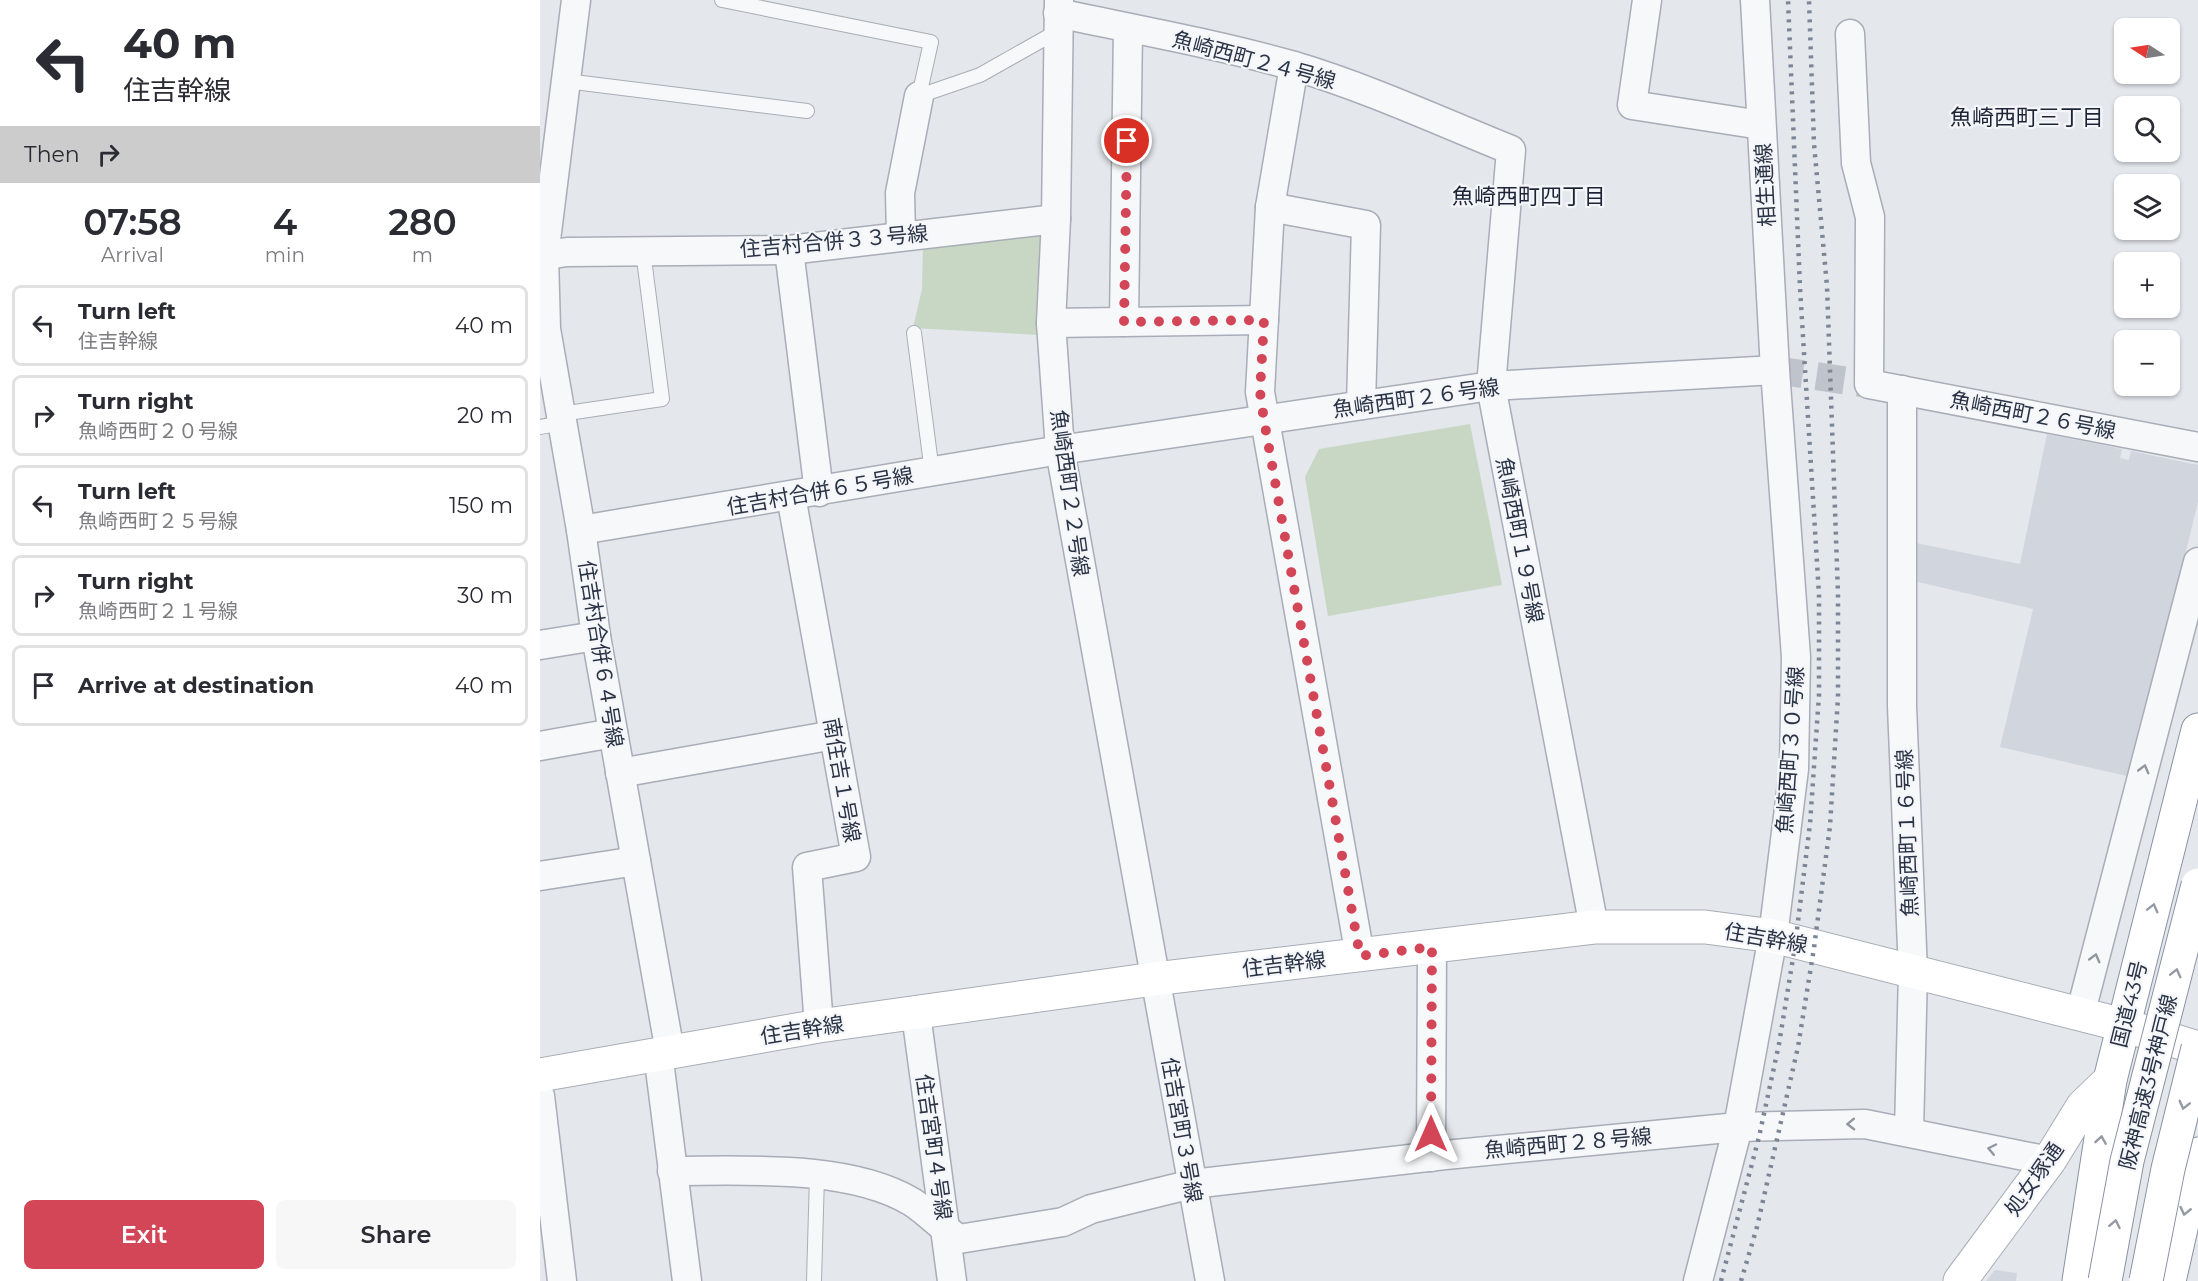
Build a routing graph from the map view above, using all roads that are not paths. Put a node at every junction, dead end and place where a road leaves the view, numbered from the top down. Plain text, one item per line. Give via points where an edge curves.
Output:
1 (576, 0) edge
2 (722, 0) edge
3 (1647, 0) edge
4 (1755, 0) edge
5 (1058, 14) edge
6 (1128, 28) junction
7 (1850, 34) dead end
8 (1294, 66) junction
9 (566, 81) junction
10 (920, 96) junction
11 (807, 111) dead end
12 (1761, 125) junction
13 (1511, 150) joint
14 (1270, 207) junction
15 (1056, 219) junction
16 (901, 236) junction
17 (789, 250) junction
18 (643, 251) junction
19 (542, 256) edge
20 (1264, 320) junction
21 (1124, 322) junction
22 (1052, 323) junction
23 (914, 333) dead end
24 (1775, 370) junction
25 (1491, 386) junction
26 (1902, 390) junction
27 (1361, 405) junction
28 (1264, 420) junction
29 (554, 421) edge
30 (2198, 447) edge
31 (1060, 450) junction
32 (932, 472) junction
33 (805, 494) junction
34 (581, 530) junction
35 (2198, 562) edge
36 (596, 636) junction
37 (540, 645) edge
38 (2198, 730) edge
39 (613, 733) junction
40 (834, 735) junction
41 (540, 746) edge
42 (620, 773) junction
43 (636, 861) junction
44 (540, 876) edge
45 (2198, 885) edge
46 (1594, 927) junction
47 (1773, 936) junction
48 (1432, 947) junction
49 (1360, 956) junction
50 (1913, 972) junction
51 (1154, 979) junction
52 (916, 1014) junction
53 (2080, 1015) junction
54 (2123, 1025) junction
55 (819, 1026) junction
56 (2198, 1048) edge
57 (664, 1052) junction
58 (540, 1075) edge
59 (2110, 1080) junction
60 (540, 1096) edge
61 (1738, 1127) junction
62 (1909, 1131) junction
63 (2198, 1154) edge
64 (1431, 1157) junction
65 (2049, 1161) junction
66 (672, 1171) junction
67 (817, 1176) junction
68 (1192, 1184) junction
69 (945, 1230) junction
70 (562, 1281) edge
71 (687, 1281) edge
72 (814, 1281) edge
73 (952, 1281) edge
74 (1210, 1281) edge
75 (1698, 1281) edge
76 (1960, 1281) edge
77 (2079, 1281) edge
78 (2105, 1281) edge
79 (2146, 1281) edge
80 (2169, 1281) edge

1 - 9 street, 住吉村合併６４号線
2 - 10 lane via 931,42
3 - 12 street via 1632,105
4 - 12 street, 相生通線
5 - 6 street, 魚崎西町２４号線
5 - 10 lane via 980,75
5 - 15 street, 魚崎西町２２号線
6 - 8 street, 魚崎西町２４号線
6 - 21 street
7 - 26 street, 魚崎西町２６号線 via 1856,163 1870,217 1869,384
8 - 13 street, 魚崎西町２４号線
8 - 14 street
9 - 11 lane
9 - 19 street, 住吉村合併６４号線
10 - 16 street via 900,193
12 - 24 street, 相生通線
13 - 25 street, 魚崎西町１９号線
14 - 20 street
14 - 27 street via 1366,225
15 - 16 street, 住吉村合併３３号線
15 - 22 street, 魚崎西町２２号線
16 - 17 street, 住吉村合併３３号線
17 - 18 street, 住吉村合併３３号線
17 - 33 street, 南住吉１号線
18 - 19 street, 住吉村合併３３号線
18 - 29 lane via 662,399
19 - 29 street, 住吉村合併６４号線
20 - 21 street
20 - 28 street via 1260,392
21 - 22 street
22 - 31 street, 魚崎西町２２号線
23 - 32 lane
24 - 25 street, 魚崎西町２６号線
24 - 47 street, 魚崎西町３０号線 via 1796,657 1794,769
25 - 27 street, 魚崎西町２６号線
25 - 46 street, 魚崎西町１９号線
26 - 30 street, 魚崎西町２６号線
26 - 50 street, 魚崎西町１６号線 via 1902,706
27 - 28 street, 魚崎西町２６号線
28 - 31 street, 魚崎西町２６号線
28 - 49 street
29 - 34 street, 住吉村合併６４号線
31 - 32 street, 住吉村合併６５号線
31 - 51 street, 魚崎西町２２号線
32 - 33 street, 住吉村合併６５号線
33 - 34 street, 住吉村合併６５号線
33 - 40 street, 南住吉１号線
34 - 36 street, 住吉村合併６４号線
53 -> 35 street
36 - 37 street
36 - 39 street, 住吉村合併６４号線
54 -> 38 main road, 国道43号
39 - 41 street
39 - 42 street, 住吉村合併６４号線
40 - 42 street
40 - 55 street, 南住吉１号線 via 856,857 807,867
42 - 43 street, 住吉村合併６４号線
43 - 44 street
43 - 57 street, 住吉村合併６４号線
78 -> 45 main road, 阪神高速3号神戸線, bridge via 2127,1161
46 - 47 main road, 住吉幹線 via 1705,927
46 - 48 main road, 住吉幹線
47 - 50 main road, 住吉幹線
47 - 61 street, 魚崎西町３０号線
48 - 49 main road, 住吉幹線
48 - 64 street
49 - 51 main road, 住吉幹線
50 - 53 main road, 住吉幹線
50 - 62 street, 魚崎西町１６号線
51 - 52 main road, 住吉幹線
51 - 68 street, 住吉宮町３号線
52 - 55 main road, 住吉幹線
52 - 69 street, 住吉宮町４号線
53 - 54 main road, 住吉幹線
54 - 56 main road, 住吉幹線
54 - 59 main road, 国道43号
55 - 57 main road, 住吉幹線
56 -> 79 main road, 阪神高速3号神戸線, bridge
57 - 58 main road, 住吉幹線
57 - 66 street, 住吉村合併６４号線
59 - 65 main road, 処女塚通 via 2083,1106
77 -> 59 main road, 国道43号
60 - 70 street
62 -> 61 street, 魚崎西町２８号線 via 1864,1124
61 - 64 street, 魚崎西町２８号線
61 - 75 street, 魚崎西町３０号線
65 -> 62 street
63 -> 80 main road
64 - 68 street, 魚崎西町２８号線
65 - 76 main road, 処女塚通
66 - 67 street via 770,1171
66 - 71 street, 住吉村合併６４号線
67 - 69 street via 878,1187 912,1203
67 - 72 lane
68 - 69 street, 魚崎西町２８号線 via 1091,1209 1063,1222 959,1239
68 - 74 street, 住吉宮町３号線
69 - 73 street, 住吉宮町４号線

